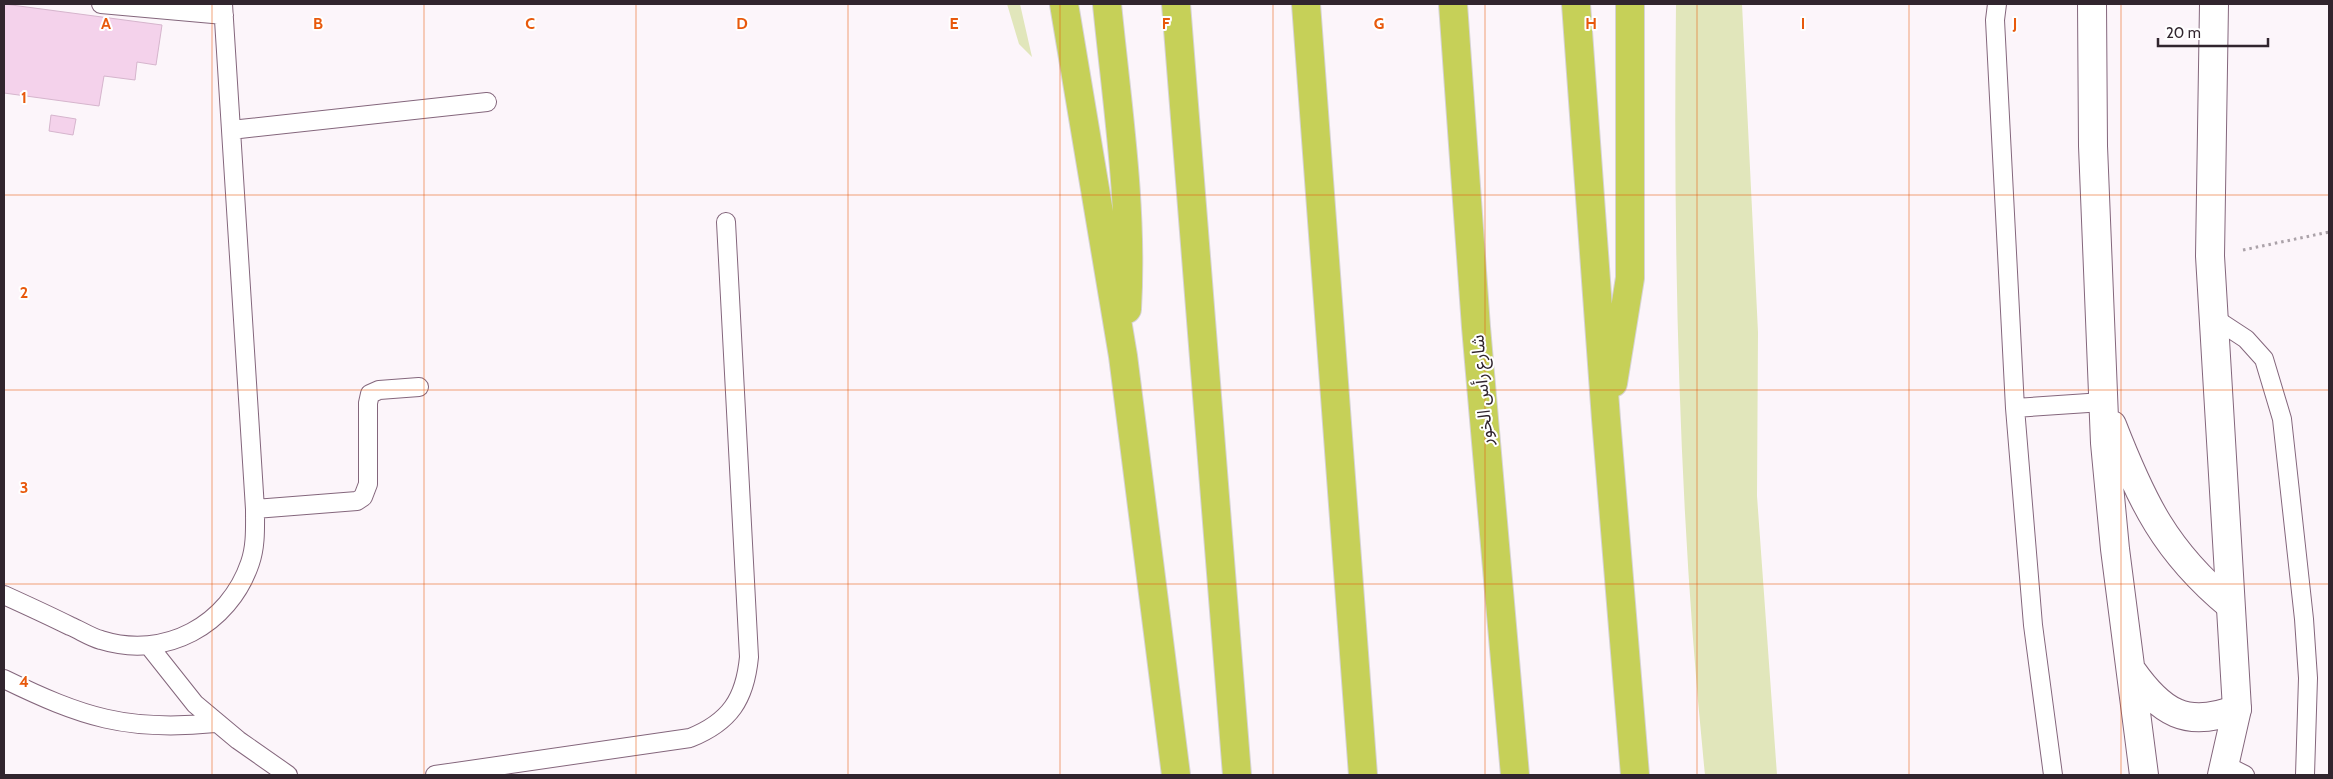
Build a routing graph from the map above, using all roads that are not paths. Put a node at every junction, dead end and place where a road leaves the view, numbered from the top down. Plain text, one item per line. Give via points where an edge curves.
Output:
1 (101, 4) edge
2 (1064, 4) edge
3 (1107, 4) edge
4 (1176, 4) edge
5 (1306, 4) edge
6 (1453, 4) edge
7 (1576, 4) edge
8 (1630, 4) edge
9 (1997, 4) edge
10 (2092, 4) edge
11 (2214, 4) edge
12 (224, 9) edge
13 (487, 102) dead end
14 (231, 130) junction
15 (726, 222) dead end
16 (2214, 318) junction
17 (1123, 356) junction
18 (419, 387) dead end
19 (2103, 402) junction
20 (2015, 408) junction
21 (1606, 419) junction
22 (255, 509) junction
23 (4, 595) edge
24 (2230, 605) junction
25 (149, 646) junction
26 (2132, 671) junction
27 (4, 680) edge
28 (2236, 710) junction
29 (215, 723) junction
30 (2230, 772) edge
31 (288, 775) edge
32 (435, 775) edge
33 (1176, 775) edge
34 (1237, 775) edge
35 (1363, 775) edge
36 (1516, 775) edge
37 (1635, 775) edge
38 (2053, 775) edge
39 (2144, 775) edge
40 (2305, 775) edge

1 - 12 lane
2 - 17 highway
3 - 17 highway via 1130,233
4 - 34 highway
5 - 35 highway
6 - 36 highway, شارع رأس الخور via 1476,327
7 - 21 highway
8 - 21 highway via 1630,278
9 - 20 lane via 1994,20
10 - 19 street via 2093,146
11 - 16 street via 2210,256
12 - 14 lane
13 - 14 lane
14 - 22 lane
15 - 32 lane via 749,657 742,693 721,722 690,738
16 - 24 street
16 - 40 lane via 2246,339 2264,359 2282,419 2308,678
17 - 33 highway
18 - 22 lane via 379,390 368,398 368,484 364,497
19 - 20 lane
19 - 24 street via 2133,478 2157,524 2191,569
19 - 26 street via 2116,549
20 - 38 lane via 2033,625
21 - 37 highway
22 - 25 lane via 251,561 230,602 196,632
23 - 25 lane via 100,640
24 - 28 street
25 - 29 lane via 195,704
26 - 28 street via 2148,694 2174,712 2206,718
26 - 39 street
27 - 29 lane via 54,704 106,720 142,726 179,727
28 - 30 street
29 - 31 lane

